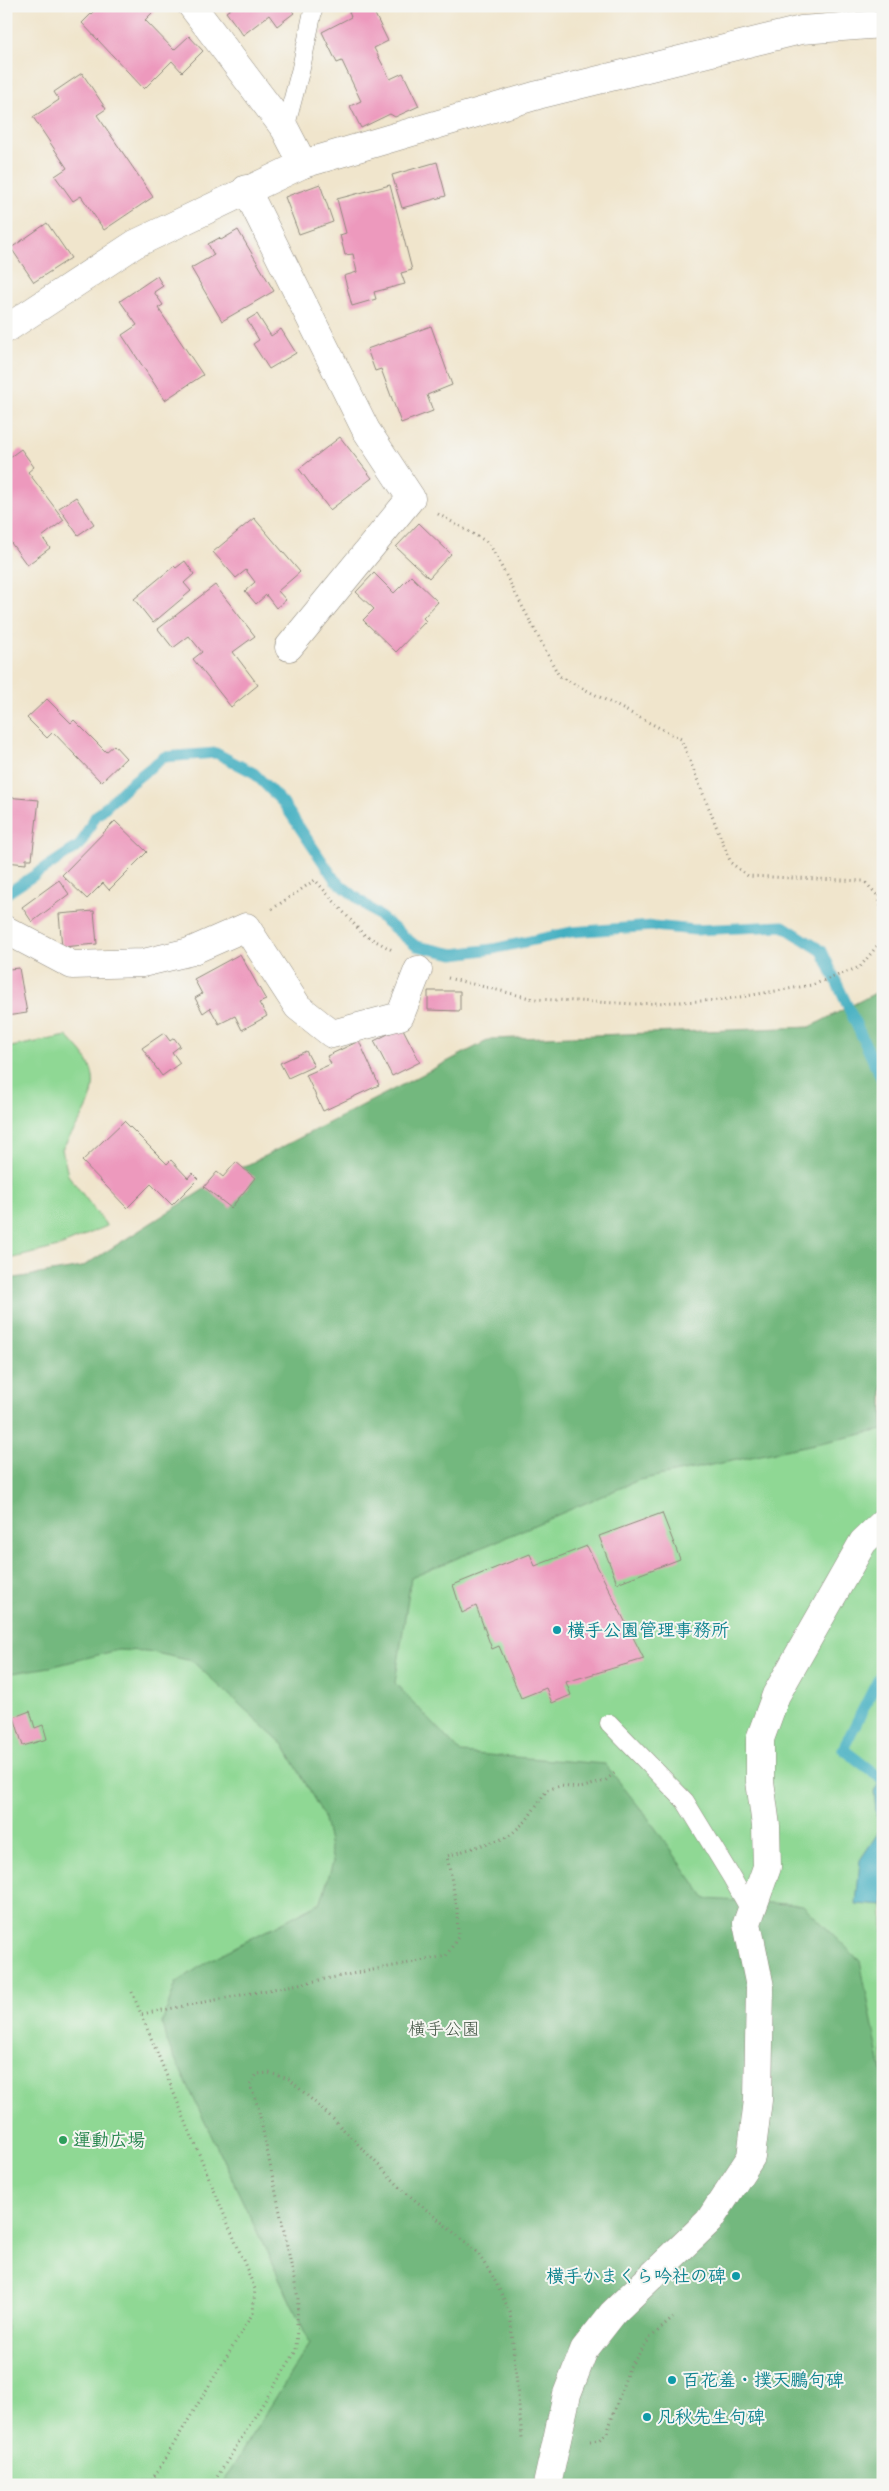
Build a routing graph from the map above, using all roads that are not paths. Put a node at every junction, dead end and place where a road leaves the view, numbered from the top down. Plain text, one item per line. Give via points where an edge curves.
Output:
1 (192, 6) edge
2 (314, 6) edge
3 (883, 24) edge
4 (284, 129) junction
5 (303, 164) junction
6 (246, 189) junction
7 (6, 329) edge
8 (289, 647) dead end
9 (6, 930) edge
10 (431, 974) road end
11 (883, 1523) edge
12 (609, 1722) dead end
13 (751, 1912) junction
14 (547, 2485) edge

1 - 4 street
2 - 4 lane
3 - 5 street via 801,30 538,95
4 - 5 street
5 - 6 street
6 - 7 street via 135,244
6 - 8 street via 366,430 410,498
9 - 10 street via 72,965 143,963 188,952 246,926 298,1007 332,1034 400,1016
11 - 13 street via 863,1542 781,1686 760,1739 767,1867
12 - 13 lane via 684,1801
13 - 14 street via 747,1923 760,1987 758,2100 751,2157 708,2221 613,2313 584,2350 567,2394

